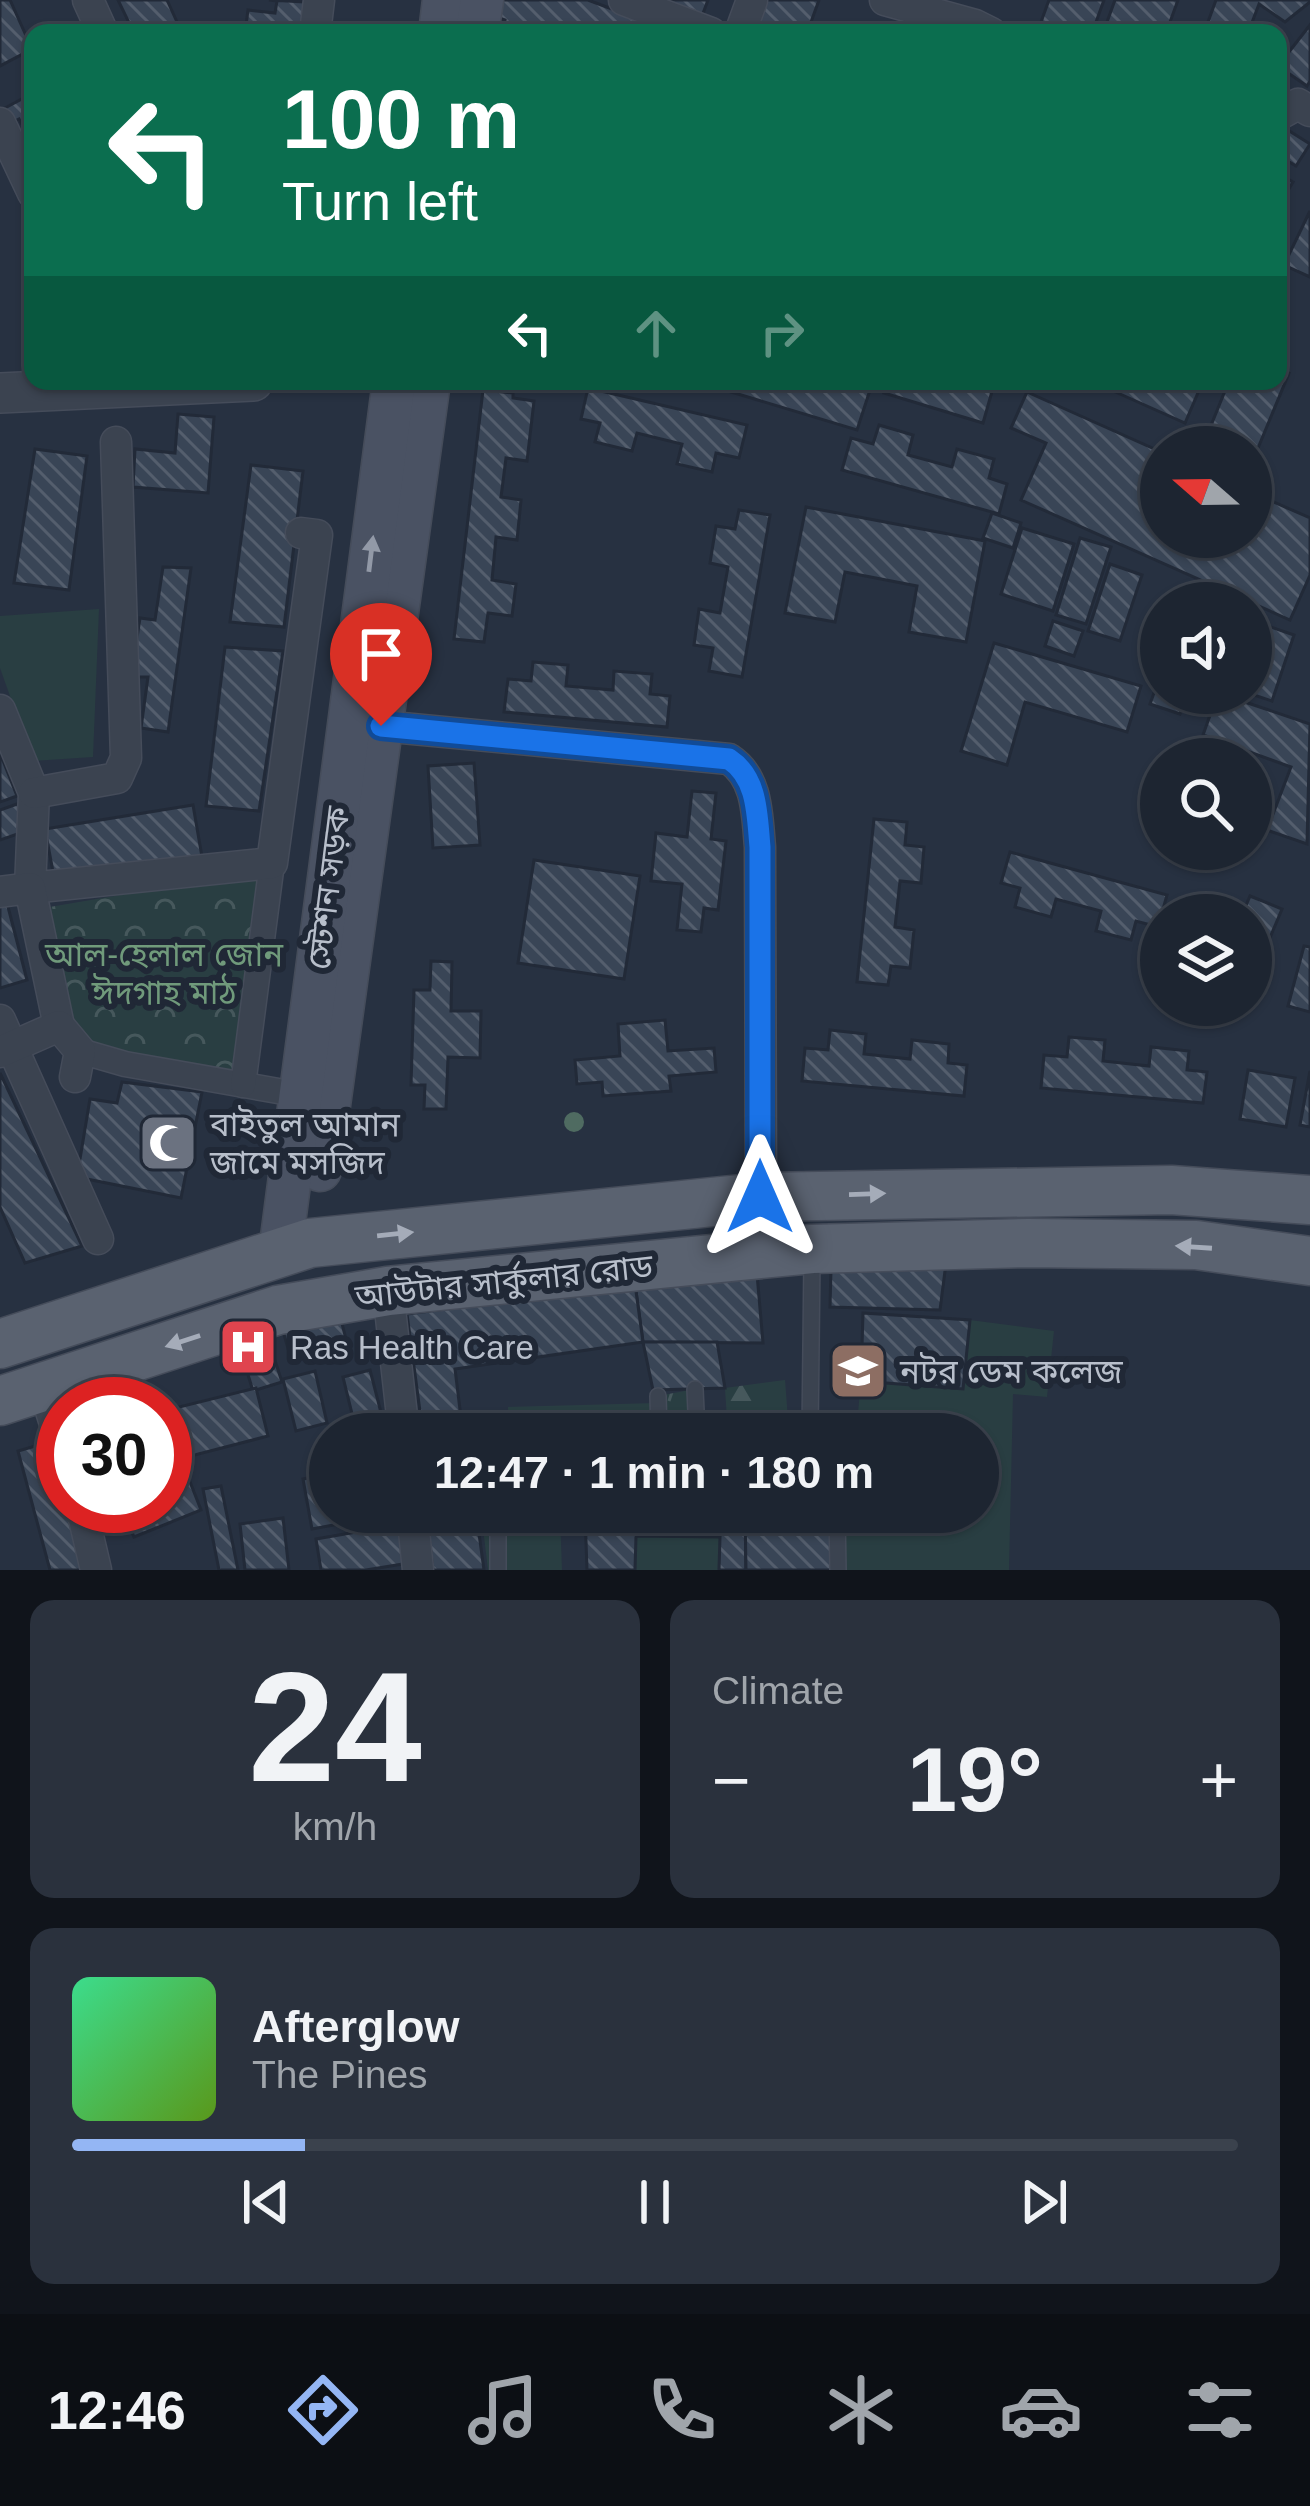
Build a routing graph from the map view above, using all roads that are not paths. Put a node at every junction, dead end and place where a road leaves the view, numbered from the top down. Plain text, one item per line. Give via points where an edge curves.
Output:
1 (624, 0) edge
2 (885, 0) edge
3 (687, 24) edge
4 (971, 24) edge
5 (0, 123) edge
6 (24, 174) edge
7 (63, 390) edge
8 (393, 390) edge
9 (428, 390) edge
10 (0, 393) edge
11 (116, 442) dead end
12 (301, 533) dead end
13 (0, 710) edge
14 (381, 726) junction
15 (34, 794) junction
16 (272, 863) junction
17 (15, 890) edge
18 (59, 1025) junction
19 (4, 1039) edge
20 (78, 1064) joint
21 (243, 1085) junction
22 (301, 1095) junction
23 (760, 1197) junction
24 (1310, 1200) edge
25 (98, 1239) dead end
26 (295, 1248) junction
27 (812, 1249) junction
28 (1310, 1261) edge
29 (388, 1291) junction
30 (305, 1304) junction
31 (0, 1344) edge
32 (695, 1388) dead end
33 (21, 1394) edge
34 (658, 1396) dead end
35 (402, 1413) edge
36 (658, 1413) edge
37 (696, 1413) edge
38 (810, 1413) edge
39 (87, 1533) edge
40 (414, 1533) edge
41 (498, 1533) edge
42 (837, 1533) edge
43 (96, 1570) edge
44 (418, 1570) edge
45 (498, 1570) edge
46 (838, 1570) edge

1 - 3 street
2 - 4 street
5 - 6 street
7 - 10 street
22 -> 8 main road, স্টেশন সড়ক
9 - 14 main road, স্টেশন সড়ক
11 - 15 street via 126,758 116,778
12 - 16 street via 317,535 281,745
13 - 15 street
14 - 23 street via 729,759 743,768 760,847
14 - 26 main road, স্টেশন সড়ক
15 - 17 street
16 - 17 street
16 - 21 street
17 - 18 street
18 - 19 street
18 - 20 street
19 - 25 street
20 - 21 street
21 - 22 street
22 - 26 main road, স্টেশন সড়ক
23 -> 24 main road, আউটার সার্কুলার রোড via 1171,1190
26 -> 23 main road, আউটার সার্কুলার রোড
26 - 30 main road
26 - 31 main road, আউটার সার্কুলার রোড
28 -> 27 main road, আউটার সার্কুলার রোড via 1196,1246
27 - 29 main road, আউটার সার্কুলার রোড
27 - 38 lane
29 - 30 main road, আউটার সার্কুলার রোড
29 - 35 street
30 -> 33 main road, আউটার সার্কুলার রোড
32 - 37 lane
34 - 36 lane
39 - 43 street
40 - 44 street
41 - 45 lane
42 - 46 lane

